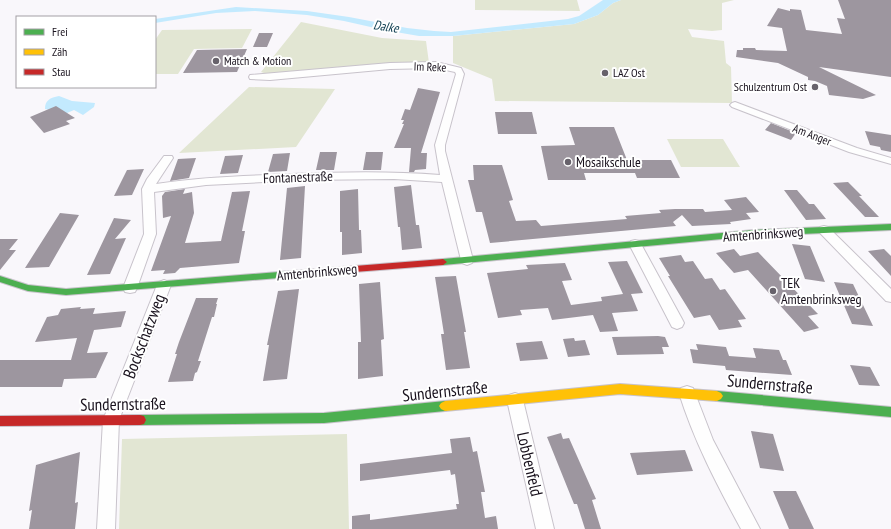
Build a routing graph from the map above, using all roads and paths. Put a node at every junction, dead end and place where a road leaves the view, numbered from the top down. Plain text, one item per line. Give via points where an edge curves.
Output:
1 (253, 77) dead end
2 (735, 105) dead end
3 (168, 158) dead end
4 (891, 161) edge
5 (448, 179) junction
6 (148, 189) junction
7 (891, 227) edge
8 (824, 230) junction
9 (635, 244) junction
10 (467, 260) junction
11 (0, 279) edge
12 (164, 285) junction
13 (130, 288) junction
14 (891, 297) edge
15 (677, 323) dead end
16 (687, 393) junction
17 (515, 400) junction
18 (891, 412) edge
19 (111, 420) junction
20 (0, 421) edge
21 (106, 529) edge
22 (545, 529) edge
23 (751, 529) edge

1 - 5 street, Im Reke via 390,66 443,66 458,70 460,74 440,145
2 - 4 street, Am Anger via 853,150
3 - 6 street
5 - 6 street, Fontanestraße via 417,176 251,179
5 - 10 street, Im Reke
6 - 13 street via 150,234
7 - 8 street, Amtenbrinksweg
8 - 9 street, Amtenbrinksweg via 754,233
8 - 14 street
9 - 10 street, Amtenbrinksweg
9 - 15 street
10 - 12 street, Amtenbrinksweg
11 - 13 street, Amtenbrinksweg via 19,287 50,292
12 - 13 street, Amtenbrinksweg
12 - 19 street, Bockschatzweg
16 - 17 street, Sundernstraße via 641,389 609,390
16 - 18 street, Sundernstraße
16 - 23 street via 723,478
17 - 19 street, Sundernstraße via 324,418
17 - 22 street, Lobbenfeld
19 - 20 street, Sundernstraße
19 - 21 street, Bockschatzweg

